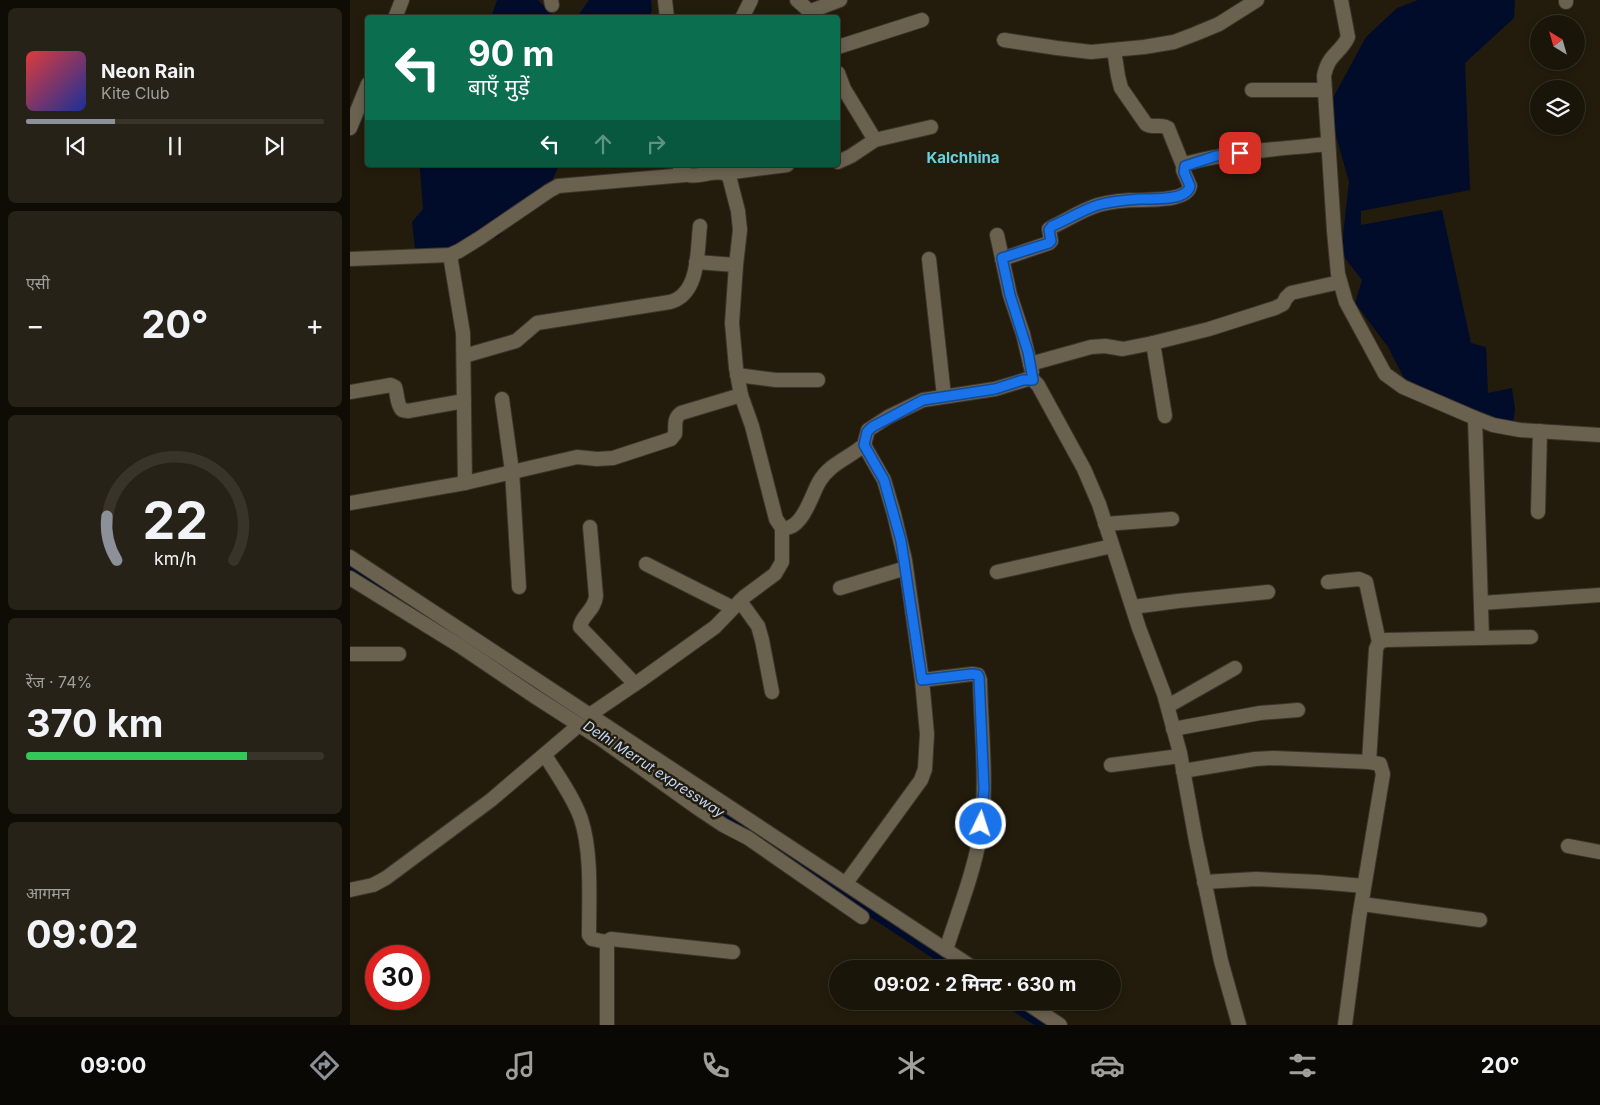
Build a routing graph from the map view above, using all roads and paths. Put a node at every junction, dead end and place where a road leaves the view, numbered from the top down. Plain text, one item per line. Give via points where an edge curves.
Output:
1 (402, 0) edge
2 (665, 0) edge
3 (751, 0) edge
4 (797, 0) edge
5 (840, 0) edge
6 (1257, 0) edge
7 (1341, 0) edge
8 (814, 14) edge
9 (396, 15) edge
10 (667, 15) edge
11 (744, 15) edge
12 (922, 20) dead end
13 (1004, 40) dead end
14 (840, 46) edge
15 (1114, 50) junction
16 (1252, 90) dead end
17 (1325, 90) junction
18 (365, 91) edge
19 (842, 94) edge
20 (931, 126) dead end
21 (350, 128) edge
22 (875, 140) junction
23 (1328, 144) junction
24 (840, 161) edge
25 (772, 167) edge
26 (1184, 168) junction
27 (682, 170) edge
28 (725, 173) junction
29 (700, 226) dead end
30 (997, 235) dead end
31 (450, 255) junction
32 (1002, 258) junction
33 (350, 259) edge
34 (928, 259) dead end
35 (696, 262) junction
36 (736, 265) junction
37 (1340, 282) junction
38 (1153, 343) junction
39 (464, 356) junction
40 (1030, 364) junction
41 (737, 375) junction
42 (818, 380) dead end
43 (1033, 380) junction
44 (350, 392) edge
45 (741, 395) junction
46 (944, 396) junction
47 (502, 399) dead end
48 (464, 401) junction
49 (1165, 416) dead end
50 (1475, 418) junction
51 (1540, 431) junction
52 (1600, 435) edge
53 (864, 445) junction
54 (512, 471) junction
55 (465, 483) junction
56 (350, 502) edge
57 (1538, 512) dead end
58 (1172, 519) dead end
59 (1105, 524) junction
60 (590, 527) dead end
61 (782, 528) junction
62 (1112, 546) junction
63 (350, 557) edge
64 (646, 564) dead end
65 (906, 568) junction
66 (997, 572) dead end
67 (350, 578) edge
68 (1328, 582) dead end
69 (519, 587) dead end
70 (840, 588) dead end
71 (1268, 592) dead end
72 (1600, 594) edge
73 (1481, 603) junction
74 (737, 605) junction
75 (1133, 608) junction
76 (1531, 637) dead end
77 (1482, 638) junction
78 (1379, 642) junction
79 (350, 654) edge
80 (399, 654) dead end
81 (1235, 668) dead end
82 (922, 680) junction
83 (635, 684) junction
84 (772, 692) dead end
85 (1168, 706) junction
86 (1298, 710) dead end
87 (591, 714) junction
88 (579, 725) junction
89 (1173, 729) junction
90 (545, 755) junction
91 (1180, 756) junction
92 (1370, 762) junction
93 (1111, 765) dead end
94 (1183, 771) junction
95 (1568, 846) dead end
96 (1600, 852) edge
97 (1204, 882) junction
98 (846, 883) junction
99 (1364, 886) junction
100 (350, 890) edge
101 (1362, 904) junction
102 (862, 917) dead end
103 (1480, 920) dead end
104 (606, 942) junction
105 (946, 950) junction
106 (733, 952) dead end
107 (961, 960) edge
108 (1038, 1010) edge
109 (607, 1025) edge
110 (1060, 1025) edge
111 (1239, 1025) edge
112 (1345, 1025) edge

1 - 9 street
2 - 10 street
3 - 11 street
4 - 8 street
5 - 8 street
6 - 15 street via 1219,24 1181,39
7 - 17 street via 1348,37 1328,62
12 - 14 street
13 - 15 street via 1075,51
15 - 26 street via 1121,88 1146,124 1168,128
16 - 17 street
17 - 23 street
18 - 21 street
19 - 22 street
20 - 22 street
22 - 24 street
23 - 26 street via 1216,156
23 - 37 street
25 - 28 street
26 - 32 street via 1190,186 1185,194 1098,205 1052,226 1049,243
27 - 28 street via 689,176
27 - 31 street via 558,186
28 - 36 street via 730,180 740,230
29 - 35 street
30 - 32 street
31 - 33 street
31 - 39 street
32 - 40 street
34 - 46 street
35 - 36 street
35 - 39 street via 690,286 676,300 537,323 516,341
36 - 41 street via 732,323
37 - 38 street via 1291,293 1283,304 1275,308
37 - 50 street via 1346,302 1385,374 1403,387
38 - 40 street via 1123,349 1091,347
38 - 49 street
39 - 48 street
40 - 43 street
41 - 42 street via 776,380
41 - 45 street
43 - 46 street
43 - 59 street via 1084,468
44 - 48 street via 391,385 397,392 398,406 408,411
45 - 54 street via 676,416 675,434 663,442 613,458 577,457
45 - 61 street via 776,519
46 - 53 street via 923,400 872,427 867,432
47 - 54 street
48 - 55 street
50 - 51 street via 1493,425
50 - 73 street
51 - 52 street
51 - 57 street
53 - 61 street via 825,473 798,521 786,529
53 - 65 street via 884,480
54 - 55 street
54 - 69 street
55 - 56 street
58 - 59 street
59 - 62 street
60 - 83 street via 596,602 580,627
61 - 74 street via 780,568
62 - 66 street
62 - 75 street
63 - 87 street
64 - 74 street
65 - 70 street
65 - 82 street
67 - 88 street
68 - 78 street via 1359,579 1366,582
71 - 75 street
72 - 73 street
73 - 77 street
74 - 83 street via 715,627
74 - 84 street via 753,618 760,632
75 - 85 street
76 - 77 street
77 - 78 street
78 - 92 street
79 - 80 street
81 - 85 street
82 - 98 street via 927,734 925,769
82 - 105 street via 972,674 978,675 980,680 984,789 980,835
83 - 87 street
85 - 89 street
86 - 89 street via 1260,713
87 - 98 street
88 - 90 street
88 - 102 street
89 - 91 street
90 - 100 street via 491,800 386,878 373,885
90 - 104 street via 572,798 587,844 589,935 592,940
91 - 93 street
91 - 94 street
92 - 94 street via 1265,758
92 - 99 street via 1380,764 1383,774
94 - 97 street
95 - 96 street
97 - 99 street via 1256,879
97 - 111 street
98 - 105 street
99 - 101 street
101 - 103 street
101 - 112 street
104 - 106 street via 611,939
104 - 109 street
105 - 107 street
108 - 110 street

